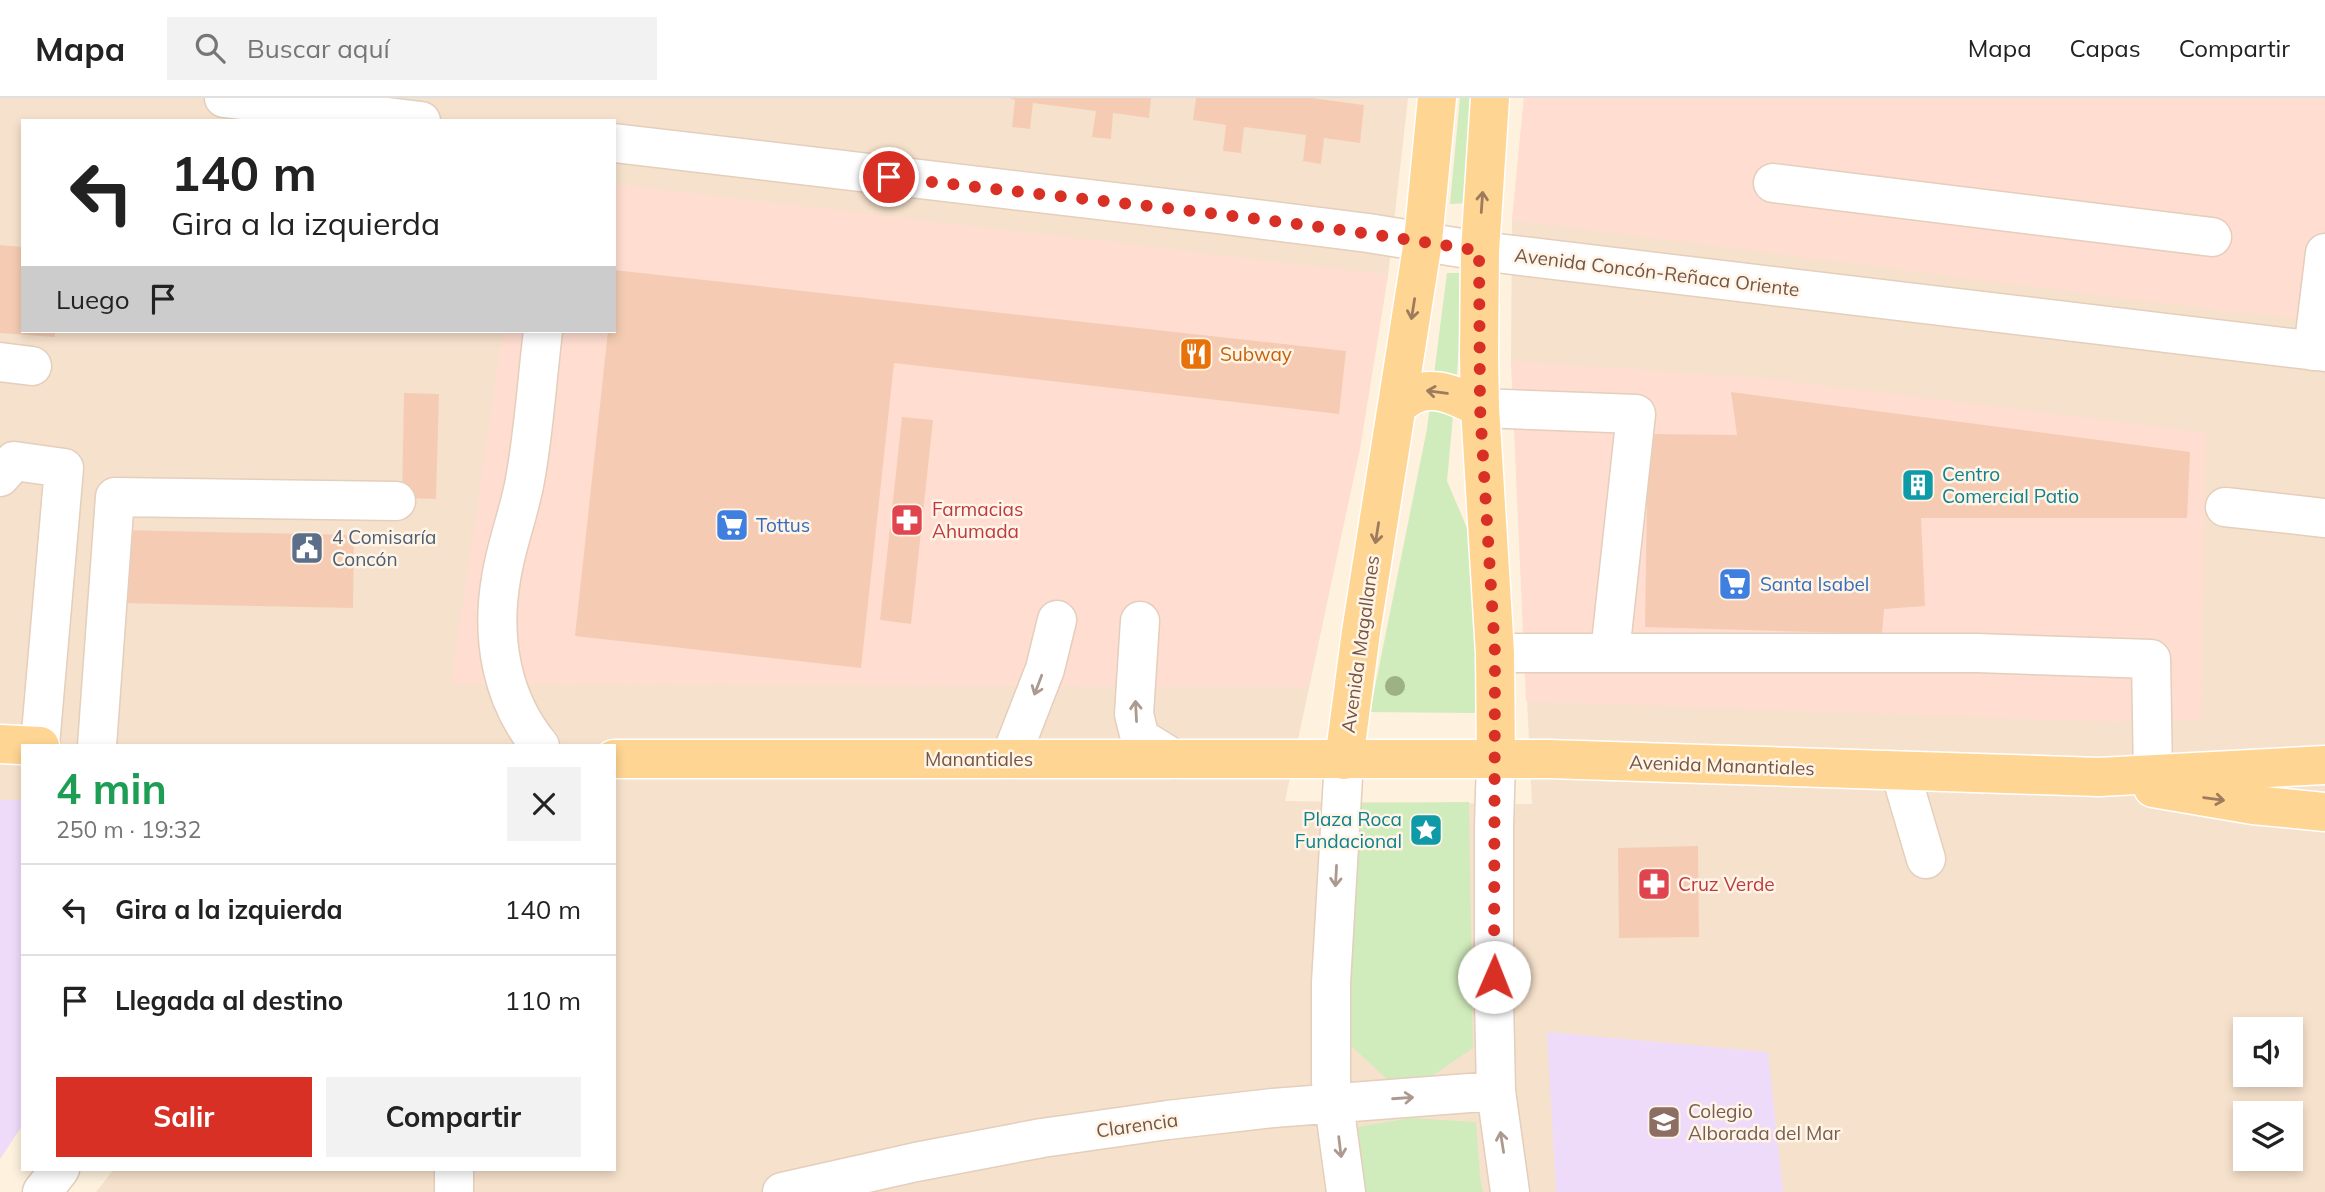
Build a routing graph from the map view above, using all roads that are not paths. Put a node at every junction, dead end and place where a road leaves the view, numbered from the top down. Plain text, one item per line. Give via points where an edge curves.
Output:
1 (224, 98) edge
2 (1437, 98) edge
3 (1490, 98) edge
4 (404, 119) edge
5 (616, 143) edge
6 (1773, 183) dead end
7 (2211, 237) dead end
8 (1423, 241) junction
9 (1479, 251) junction
10 (2325, 253) edge
11 (543, 333) edge
12 (2319, 351) edge
13 (1397, 407) junction
14 (1480, 408) junction
15 (0, 477) edge
16 (396, 501) dead end
17 (2225, 507) dead end
18 (2325, 518) edge
19 (1056, 620) dead end
20 (1140, 621) dead end
21 (1495, 653) junction
22 (1610, 653) junction
23 (0, 744) edge
24 (40, 744) edge
25 (97, 744) edge
26 (539, 744) edge
27 (21, 745) edge
28 (616, 759) edge
29 (1010, 759) junction
30 (1174, 759) junction
31 (1344, 760) junction
32 (1496, 760) junction
33 (2325, 765) edge
34 (1900, 771) junction
35 (2153, 774) junction
36 (2099, 777) junction
37 (2325, 812) edge
38 (1926, 859) dead end
39 (1496, 1091) junction
40 (1334, 1103) junction
41 (59, 1171) edge
42 (454, 1171) edge
43 (43, 1192) edge
44 (454, 1192) edge
45 (782, 1192) edge
46 (1346, 1192) edge
47 (1510, 1192) edge

1 - 4 street
2 - 8 main road, Avenida Magallanes
9 -> 3 main road
5 - 8 street, Avenida Concón-Reñaca Oriente
6 - 7 street
8 - 9 street, Avenida Concón-Reñaca Oriente
8 -> 13 main road, Avenida Magallanes
9 - 12 street, Avenida Concón-Reñaca Oriente
9 - 14 main road
10 - 12 street
11 - 26 street via 527,474 497,610 497,642 509,693
14 -> 13 main road via 1453,395 1427,390 1405,398
13 -> 31 main road, Avenida Magallanes
14 - 21 main road
14 - 22 street via 1636,414
15 - 24 street via 14,461 64,468
16 - 25 street via 116,497
17 - 18 street
19 -> 29 street via 1045,668
30 -> 20 street via 1140,738 1134,715
21 - 22 street
21 - 32 main road
22 - 35 street via 1977,653 2151,659
23 - 27 main road
28 - 29 main road, Manantiales
29 - 30 main road, Manantiales
30 - 31 main road, Manantiales
31 - 32 main road, Avenida Manantiales
31 -> 40 street, Avenida Magallanes via 1331,983
32 - 34 main road, Avenida Manantiales
32 - 39 street
33 - 35 main road, Avenida Manantiales
34 - 36 main road, Avenida Manantiales
34 - 38 street
35 - 36 main road, Avenida Manantiales
36 -> 37 main road, Avenida Manantiales via 2253,805
40 -> 39 street, Clarencia
47 -> 39 street
40 - 45 street, Clarencia via 1042,1138
40 -> 46 street, Avenida Magallanes
41 - 43 street
42 - 44 street

